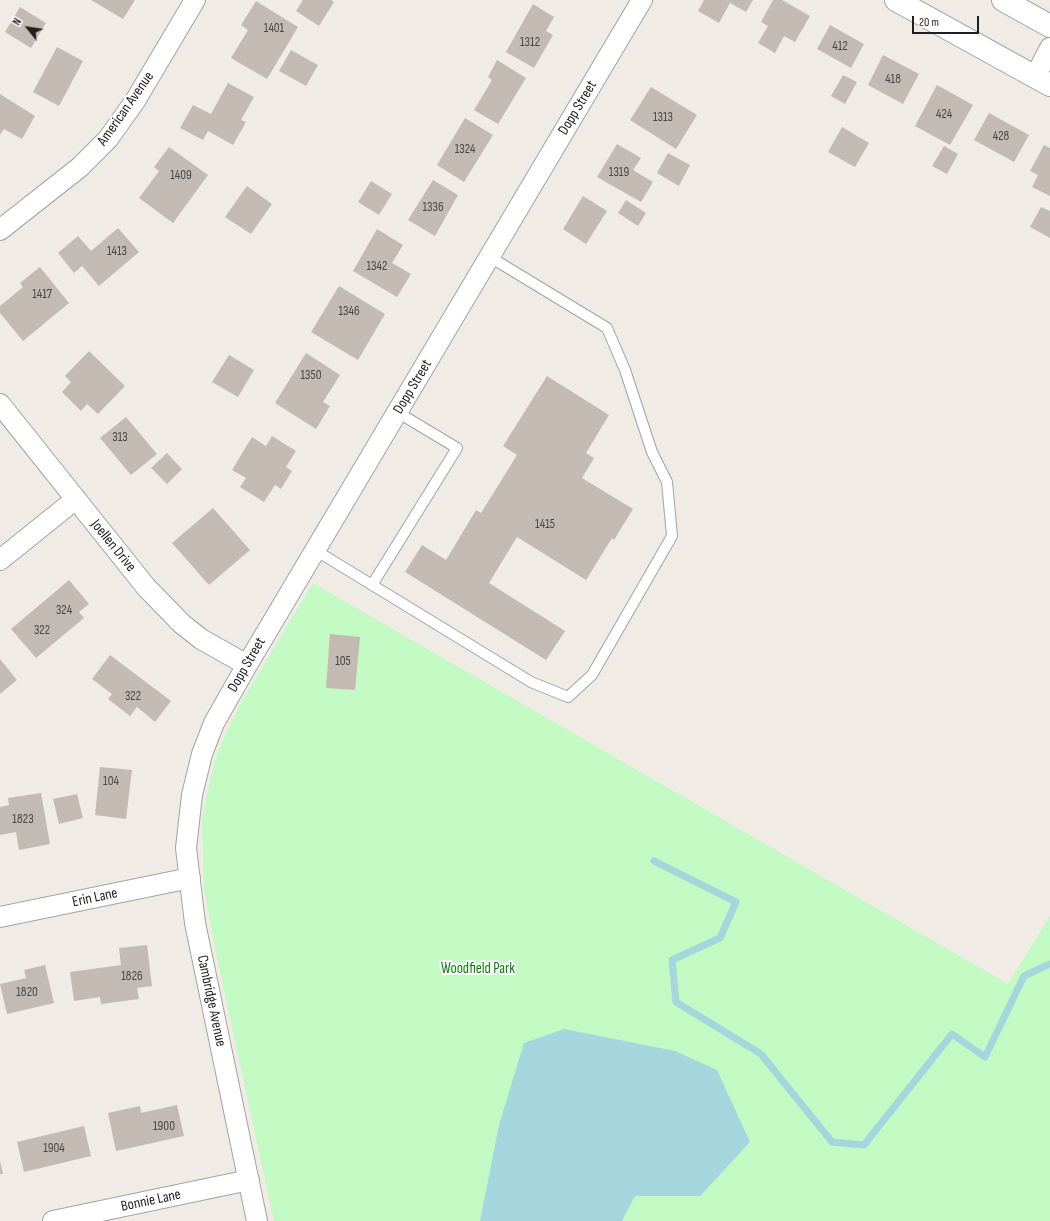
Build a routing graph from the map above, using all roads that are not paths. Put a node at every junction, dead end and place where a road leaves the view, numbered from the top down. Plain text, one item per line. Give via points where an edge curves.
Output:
1 (195, 0) edge
2 (642, 0) edge
3 (896, 0) edge
4 (1003, 0) edge
5 (1050, 26) edge
6 (1050, 48) edge
7 (1043, 81) edge
8 (0, 230) edge
9 (490, 257) junction
10 (0, 404) edge
11 (397, 412) junction
12 (76, 499) junction
13 (315, 550) junction
14 (0, 560) edge
15 (372, 585) junction
16 (247, 665) junction
17 (196, 779) joint
18 (190, 878) junction
19 (0, 917) edge
20 (249, 1180) junction
21 (53, 1221) edge
22 (257, 1221) edge

1 - 8 street, American Avenue via 135,101 108,139 80,167
2 - 9 street, Dopp Street
3 - 7 street
4 - 5 street
6 - 7 street
9 - 11 street, Dopp Street
9 - 15 lane via 608,328 652,452 667,482 672,536 592,675 568,697 531,682
10 - 12 street, Joellen Drive
11 - 13 street, Dopp Street
11 - 15 lane via 457,448
12 - 14 street
12 - 16 street, Joellen Drive via 146,587 182,624 201,639
13 - 15 lane
13 - 16 street, Dopp Street
16 - 17 street, Dopp Street via 214,723
17 - 18 street, Cambridge Avenue via 186,848
18 - 19 street, Erin Lane
18 - 20 street, Cambridge Avenue via 195,923
20 - 21 street, Bonnie Lane
20 - 22 street, Cambridge Avenue

